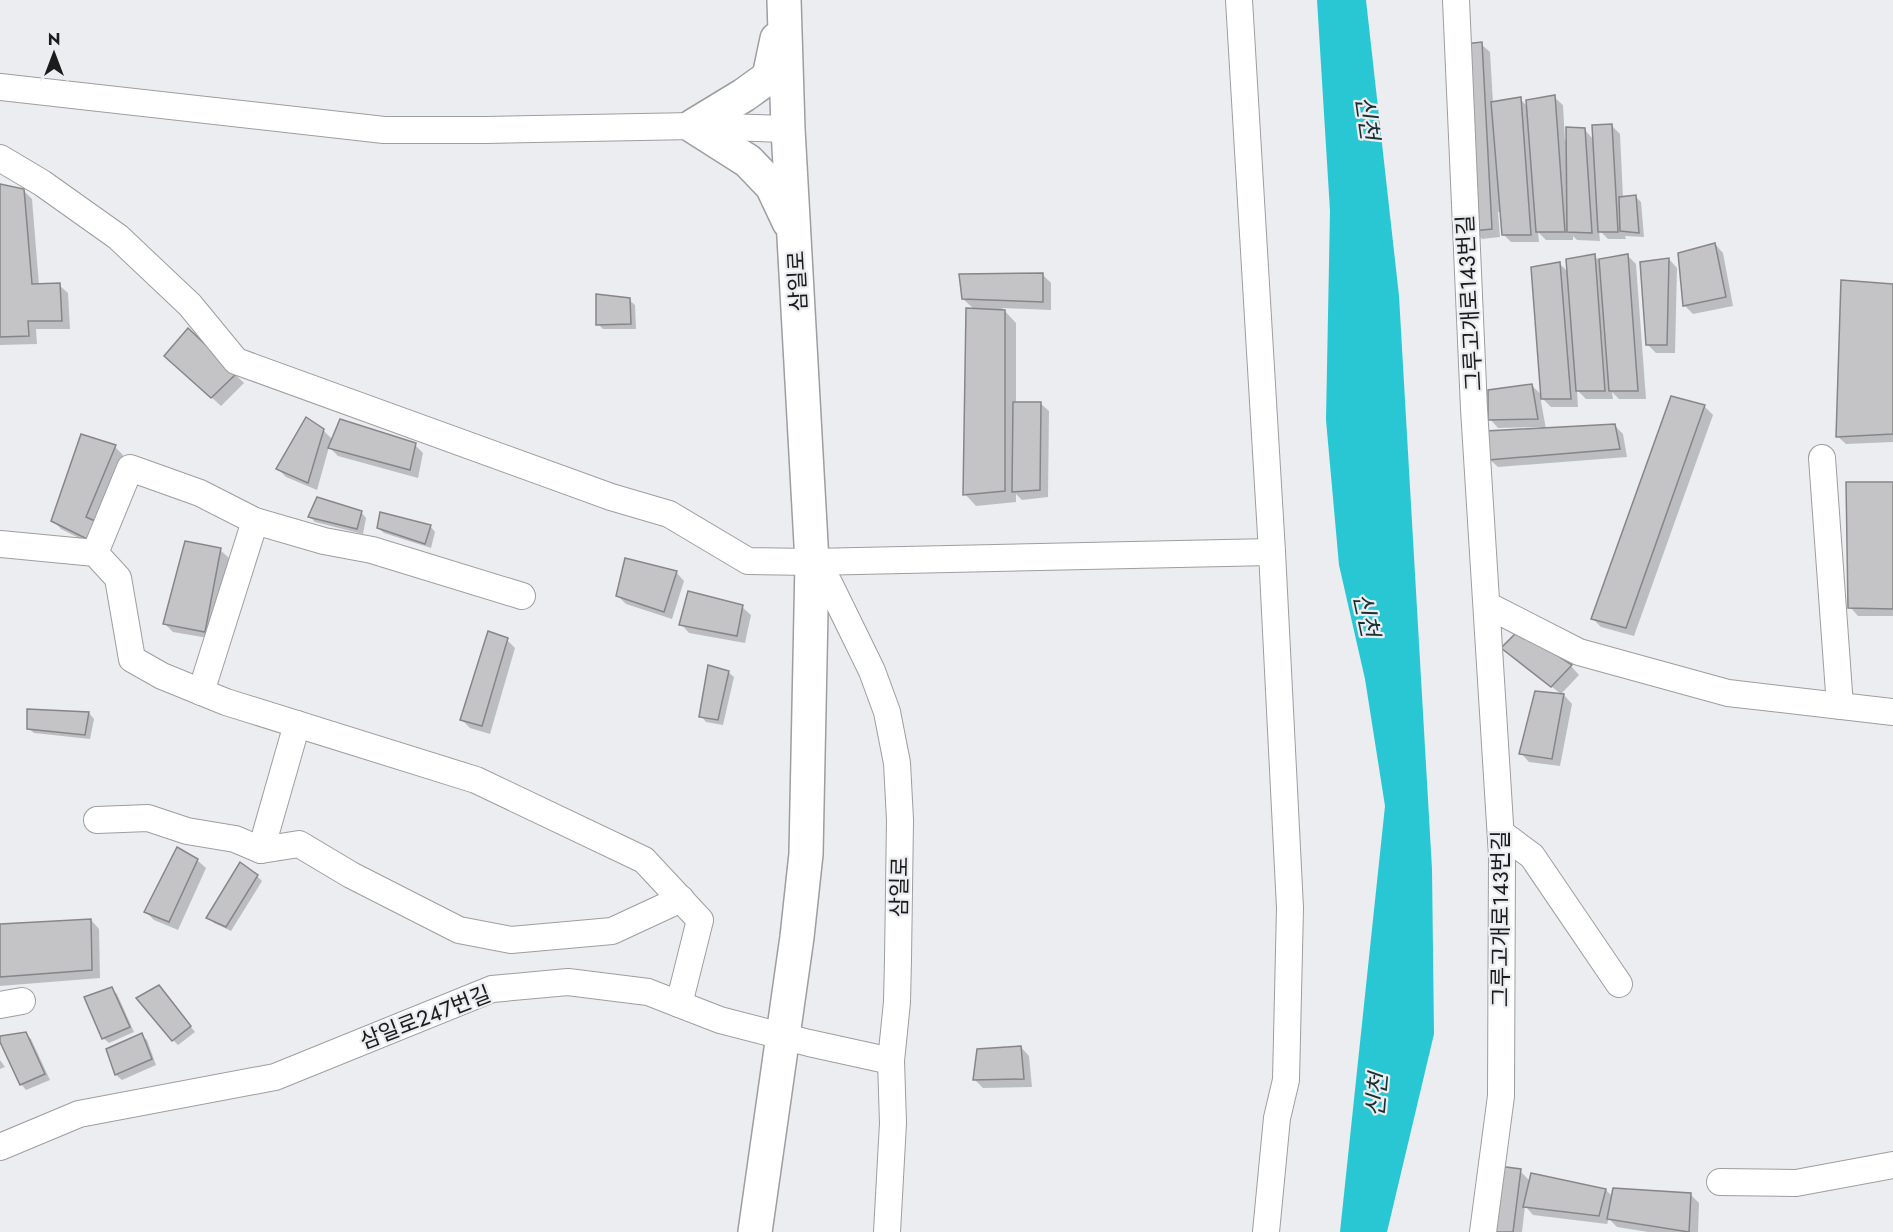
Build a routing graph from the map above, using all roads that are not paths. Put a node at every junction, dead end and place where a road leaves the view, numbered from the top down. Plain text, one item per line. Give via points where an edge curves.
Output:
1 (1239, 0) edge
2 (1456, 0) edge
3 (784, 2) edge
4 (0, 87) edge
5 (693, 126) junction
6 (788, 129) junction
7 (0, 158) edge
8 (794, 235) junction
9 (1822, 458) dead end
10 (255, 521) junction
11 (0, 544) edge
12 (1272, 552) junction
13 (95, 553) junction
14 (812, 562) junction
15 (522, 596) dead end
16 (1486, 605) junction
17 (201, 692) junction
18 (1840, 706) junction
19 (1893, 712) edge
20 (297, 724) junction
21 (97, 820) dead end
22 (1501, 833) junction
23 (261, 850) junction
24 (681, 899) junction
25 (1619, 984) dead end
26 (679, 1004) junction
27 (783, 1035) junction
28 (891, 1061) junction
29 (0, 1147) edge
30 (1893, 1165) edge
31 (1720, 1182) dead end
32 (755, 1232) edge
33 (887, 1232) edge
34 (1266, 1232) edge
35 (1483, 1232) edge

1 - 12 street
2 - 16 street, 그루고개로143번길
3 - 5 main road via 769,77
3 - 6 main road, 삼일로
4 - 5 street via 384,130
5 - 6 street
5 - 8 main road via 748,161 772,186
6 - 8 main road, 삼일로
7 - 14 street via 118,237 190,305 236,361 600,493 669,514 748,561
8 - 14 main road, 삼일로
9 - 18 street
10 - 13 street via 200,493 130,468
10 - 15 street via 372,550
10 - 17 street
11 - 13 street
12 - 14 street
12 - 34 street via 1290,908 1286,1080 1277,1118
13 - 17 street via 118,578 132,659
14 - 27 main road, 삼일로 via 806,854
14 - 28 street, 삼일로 via 829,583 860,642 893,735 900,820 897,1002
16 - 18 street via 1579,652 1728,693
16 - 22 street, 그루고개로143번길
17 - 20 street
18 - 19 street
20 - 23 street
20 - 24 street via 476,780 644,860
21 - 23 street via 148,818 187,831 235,839
22 - 25 street via 1532,856
22 - 35 street, 그루고개로143번길 via 1501,1096
23 - 24 street via 299,844 459,930 511,940 612,931
24 - 26 street via 700,920
26 - 27 street, 삼일로247번길 via 720,1020
26 - 29 street, 삼일로247번길 via 648,992 568,982 492,989 275,1077 79,1114
27 - 28 street, 삼일로247번길
27 - 32 main road, 삼일로
28 - 33 street, 삼일로 via 893,1123
30 - 31 street via 1796,1183

